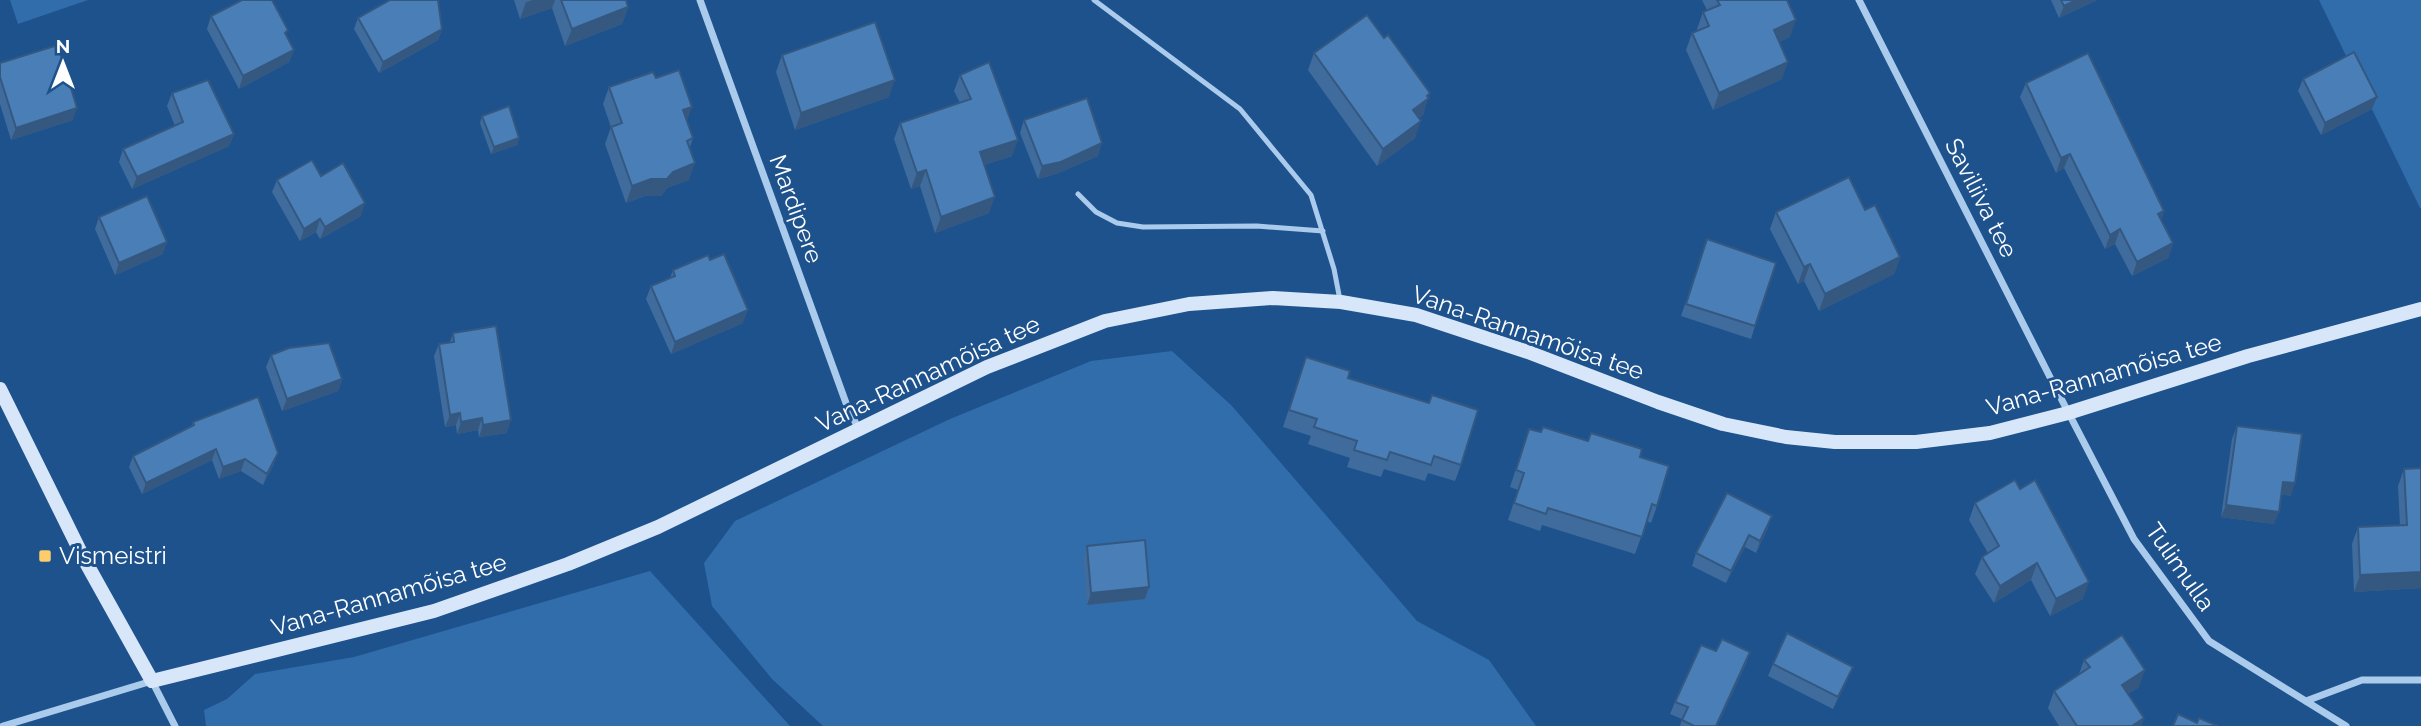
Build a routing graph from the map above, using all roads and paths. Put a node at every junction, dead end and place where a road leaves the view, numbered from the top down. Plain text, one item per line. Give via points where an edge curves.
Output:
1 (700, 0) edge
2 (1094, 0) edge
3 (1859, 0) edge
4 (1078, 194) dead end
5 (1322, 231) junction
6 (1340, 302) junction
7 (2421, 309) edge
8 (0, 389) edge
9 (2068, 413) junction
10 (860, 430) junction
11 (2421, 680) edge
12 (152, 681) junction
13 (2306, 701) junction
14 (3, 726) edge
15 (175, 726) edge
16 (2346, 726) edge

1 - 10 street, Mardipere via 846,403
2 - 5 lane via 1240,108 1311,195
3 - 9 street, Saviliiva tee
4 - 5 lane via 1096,212 1130,225
5 - 6 lane
6 - 9 street, Vana-Rannamõisa tee via 1416,315 1723,424 1786,437 1916,442 1990,433
6 - 10 street, Vana-Rannamõisa tee via 1273,298 1189,304 1105,321 987,367
7 - 9 street, Vana-Rannamõisa tee via 2248,356
8 - 12 street via 84,559
9 - 13 street, Tulimulla via 2134,538 2209,641
10 - 12 street, Vana-Rannamõisa tee via 658,527 568,564 434,611
11 - 13 street via 2362,680
12 - 14 street, Vana-Rannamõisa tee
12 - 15 street
13 - 16 street, Tulimulla

